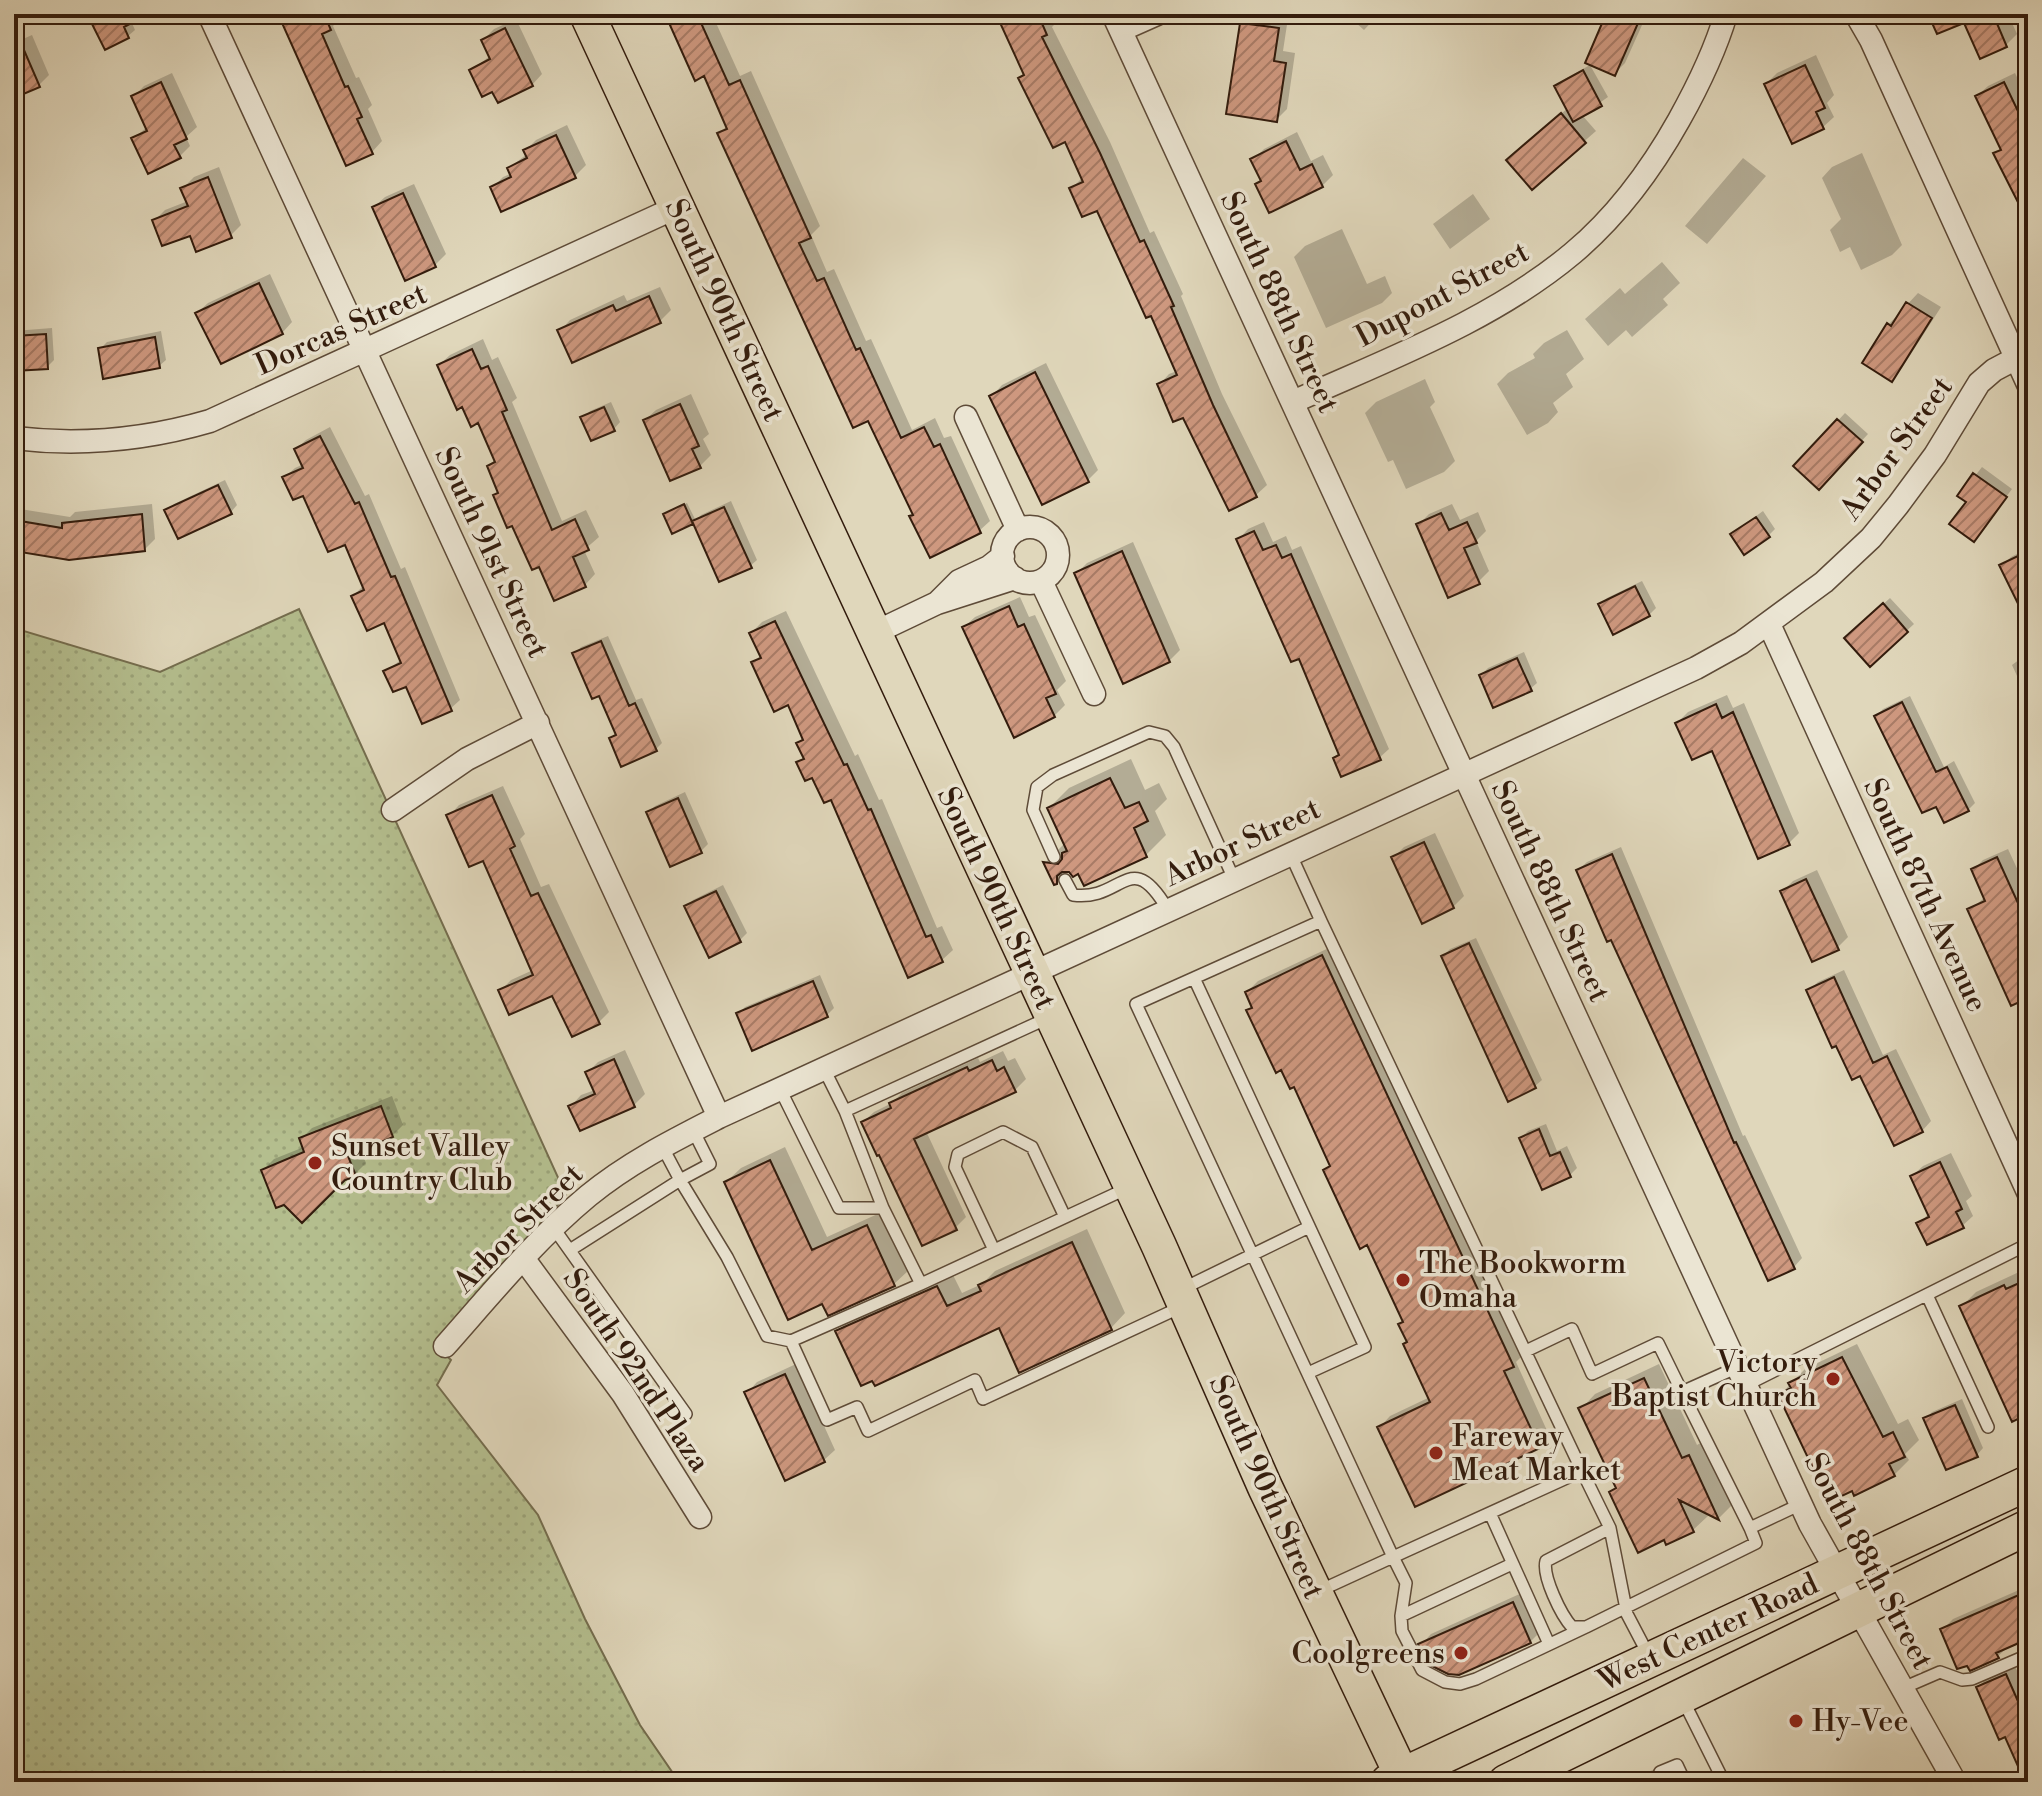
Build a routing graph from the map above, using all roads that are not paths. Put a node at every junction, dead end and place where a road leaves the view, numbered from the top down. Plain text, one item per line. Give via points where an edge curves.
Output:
1 (209, 14) edge
2 (587, 14) edge
3 (1157, 14) edge
4 (1726, 14) edge
5 (1856, 14) edge
6 (1117, 22) edge
7 (677, 207) junction
8 (366, 351) junction
9 (2022, 355) edge
10 (2028, 384) edge
11 (1293, 402) junction
12 (966, 417) dead end
13 (14, 438) edge
14 (1018, 530) junction
15 (1003, 556) junction
16 (1015, 578) junction
17 (1041, 581) junction
18 (937, 603) junction
19 (1769, 624) junction
20 (874, 633) junction
21 (1094, 694) dead end
22 (538, 723) junction
23 (1463, 772) junction
24 (393, 810) dead end
25 (1290, 853) junction
26 (1054, 857) dead end
27 (1234, 879) junction
28 (1065, 880) dead end
29 (1168, 910) junction
30 (1321, 921) junction
31 (1033, 974) junction
32 (1194, 978) junction
33 (1052, 1016) junction
34 (824, 1069) junction
35 (780, 1089) junction
36 (845, 1111) junction
37 (719, 1117) junction
38 (693, 1130) junction
39 (662, 1146) junction
40 (680, 1180) junction
41 (1131, 1187) junction
42 (2028, 1192) edge
43 (883, 1208) junction
44 (1065, 1217) junction
45 (553, 1227) junction
46 (1309, 1227) junction
47 (2028, 1244) edge
48 (570, 1250) junction
49 (994, 1250) junction
50 (1252, 1254) junction
51 (523, 1258) junction
52 (921, 1284) junction
53 (1927, 1295) junction
54 (1182, 1298) junction
55 (791, 1341) junction
56 (445, 1346) dead end
57 (1526, 1351) junction
58 (1308, 1373) junction
59 (1742, 1376) junction
60 (1682, 1392) junction
61 (686, 1414) dead end
62 (1988, 1427) dead end
63 (1582, 1471) junction
64 (2028, 1483) edge
65 (1801, 1504) junction
66 (1490, 1513) junction
67 (700, 1517) dead end
68 (2028, 1527) edge
69 (1610, 1528) junction
70 (1750, 1528) junction
71 (1393, 1557) junction
72 (1512, 1564) junction
73 (1835, 1572) junction
74 (1315, 1593) junction
75 (1626, 1607) junction
76 (1859, 1609) junction
77 (1401, 1616) junction
78 (1586, 1627) junction
79 (1549, 1644) junction
80 (2028, 1655) edge
81 (1650, 1659) junction
82 (1903, 1688) junction
83 (1682, 1696) junction
84 (1660, 1772) dead end
85 (1398, 1780) edge
86 (1506, 1782) edge
87 (1685, 1782) edge
88 (1724, 1782) edge
89 (1955, 1782) edge

1 - 8 street, South 91st Street
2 - 7 main road, South 90th Street
3 - 6 street
4 - 11 street, Dupont Street via 1669,139 1622,205 1574,252 1493,308
5 - 9 street
6 - 11 street, South 88th Street
7 - 8 street, Dorcas Street
7 - 20 main road, South 90th Street
8 - 13 street, Dorcas Street via 183,429 90,443
8 - 22 street, South 91st Street
9 - 10 street
9 - 19 street, Arbor Street via 1979,383 1935,455 1871,538
11 - 23 street, South 88th Street
12 - 14 street
14 - 15 street via 1007,541
14 - 17 street via 1039,529 1056,544 1056,565
15 - 16 street
15 - 18 street via 959,581
16 - 17 street
16 - 18 street
17 - 21 street
18 - 20 street
19 - 23 street, Arbor Street via 1696,668
19 - 42 street, South 87th Avenue
20 - 31 main road, South 90th Street
22 - 24 street via 467,759
22 - 37 street, South 91st Street
23 - 25 street, Arbor Street
23 - 59 street, South 88th Street
25 - 27 street, Arbor Street
25 - 30 lane
26 - 27 lane via 1033,810 1037,787 1149,732 1165,736 1174,747
27 - 29 street, Arbor Street
28 - 29 lane via 1073,895 1088,897 1142,879
29 - 31 street, Arbor Street
30 - 32 lane
30 - 57 lane
31 - 33 main road, South 90th Street
31 - 34 street, Arbor Street
32 - 46 lane
32 - 50 lane via 1136,1004
33 - 36 lane
33 - 41 main road, South 90th Street
34 - 35 street, Arbor Street
34 - 36 lane
35 - 37 street, Arbor Street
35 - 43 lane via 839,1208
36 - 43 lane
37 - 38 street, Arbor Street
38 - 39 street, Arbor Street
38 - 40 lane via 710,1164
39 - 40 lane
39 - 45 street, Arbor Street via 590,1194
40 - 48 lane
40 - 55 lane via 767,1336
41 - 44 lane
41 - 54 main road, South 90th Street
43 - 52 lane
44 - 49 lane
44 - 49 lane via 1032,1147 1003,1132 958,1154 955,1167
45 - 48 lane
45 - 51 street, Arbor Street
46 - 50 lane
46 - 58 lane via 1365,1347
47 - 53 lane
48 - 61 lane
49 - 52 lane
50 - 54 lane
50 - 58 lane
51 - 56 street, Arbor Street
51 - 67 street, South 92nd Plaza via 623,1394
52 - 55 lane
53 - 59 lane
53 - 62 lane
54 - 55 lane via 983,1399 975,1380 868,1431 857,1407 827,1420
54 - 74 main road, South 90th Street
57 - 60 lane via 1572,1329 1592,1374 1658,1343
57 - 63 lane
58 - 71 lane
59 - 60 lane
59 - 65 street, South 88th Street
60 - 70 lane
63 - 66 lane
63 - 69 lane
64 - 73 main road, West Center Road
65 - 70 lane
65 - 73 street, South 88th Street
66 - 71 lane
66 - 72 lane
68 - 76 main road, West Center Road
69 - 75 lane
69 - 78 lane via 1546,1561 1544,1569 1567,1622
70 - 75 lane via 1756,1543
71 - 74 lane
71 - 77 lane via 1406,1583
72 - 77 lane
72 - 79 lane
73 - 76 street, South 88th Street
73 - 81 main road, West Center Road
74 - 85 main road, South 90th Street
75 - 78 lane
75 - 81 lane
76 - 82 street, South 88th Street
76 - 83 main road, West Center Road
77 - 79 lane via 1402,1631 1422,1670 1445,1682 1476,1679
78 - 79 lane
80 - 82 lane via 1972,1679 1940,1672
81 - 85 main road, West Center Road
82 - 89 street, South 88th Street
83 - 86 main road, West Center Road
83 - 88 lane
84 - 87 lane via 1677,1765

